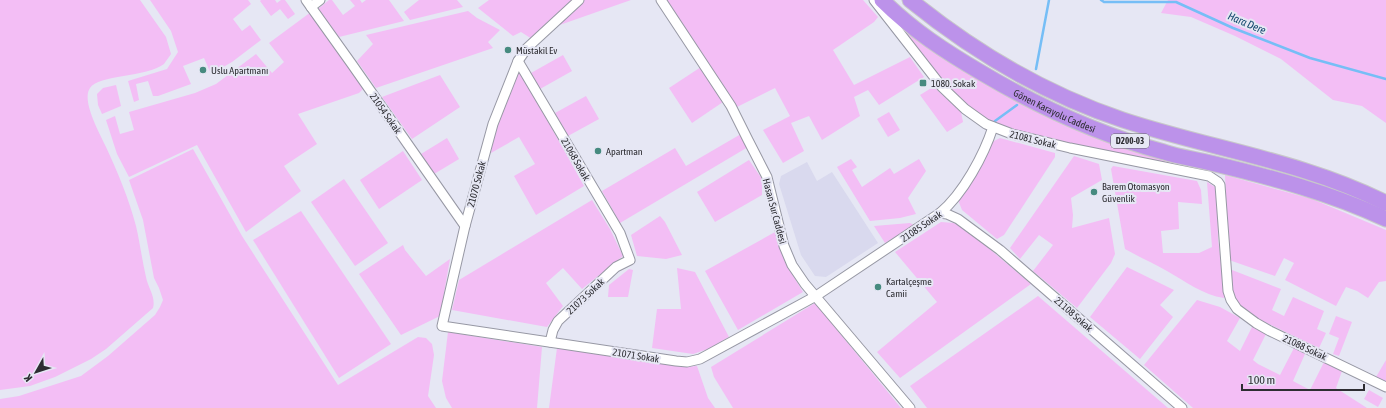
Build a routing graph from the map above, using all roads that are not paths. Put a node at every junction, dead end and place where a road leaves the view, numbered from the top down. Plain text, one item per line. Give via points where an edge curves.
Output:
1 (320, 0) edge
2 (579, 0) edge
3 (661, 0) edge
4 (874, 0) edge
5 (882, 0) edge
6 (910, 0) edge
7 (309, 3) edge
8 (518, 61) junction
9 (994, 127) junction
10 (952, 202) junction
11 (1386, 203) edge
12 (940, 213) junction
13 (1386, 219) edge
14 (964, 223) junction
15 (465, 226) junction
16 (630, 260) joint
17 (816, 296) junction
18 (1231, 300) joint
19 (442, 326) joint
20 (550, 342) junction
21 (1386, 387) edge
22 (910, 408) edge
23 (1182, 408) edge

1 - 7 street
2 - 8 street, 21070 Sokak via 527,48
3 - 17 street, Hasan Sur Caddesi via 731,106 767,177 784,246 792,265
4 - 9 street, 21081 Sokak via 942,87 965,109
5 - 13 highway, Gönen Karayolu Caddesi / D200-03 via 929,41 1011,90 1079,123 1164,152 1304,188 1363,208
6 - 11 highway, Gönen Karayolu Caddesi / D200-03 via 974,47 1049,90 1122,120 1301,169
7 - 15 street, 21054 Sokak
8 - 15 street, 21070 Sokak via 493,124
8 - 16 street, 21068 Sokak via 620,233
9 - 10 street, 21085 Sokak via 982,157
9 - 18 street, 21081 Sokak via 1070,148 1209,176 1218,182
10 - 12 street, 21085 Sokak
10 - 14 street, 21108 Sokak
12 - 14 street, 21108 Sokak
12 - 17 street, 21085 Sokak
14 - 23 street, 21108 Sokak via 1005,255
15 - 19 street, 21070 Sokak
16 - 20 street, 21073 Sokak via 616,268 558,321
17 - 20 street, 21071 Sokak via 694,361
17 - 22 street, Hasan Sur Caddesi
18 - 21 street, 21088 Sokak via 1236,309 1256,323
19 - 20 street, 21071 Sokak

